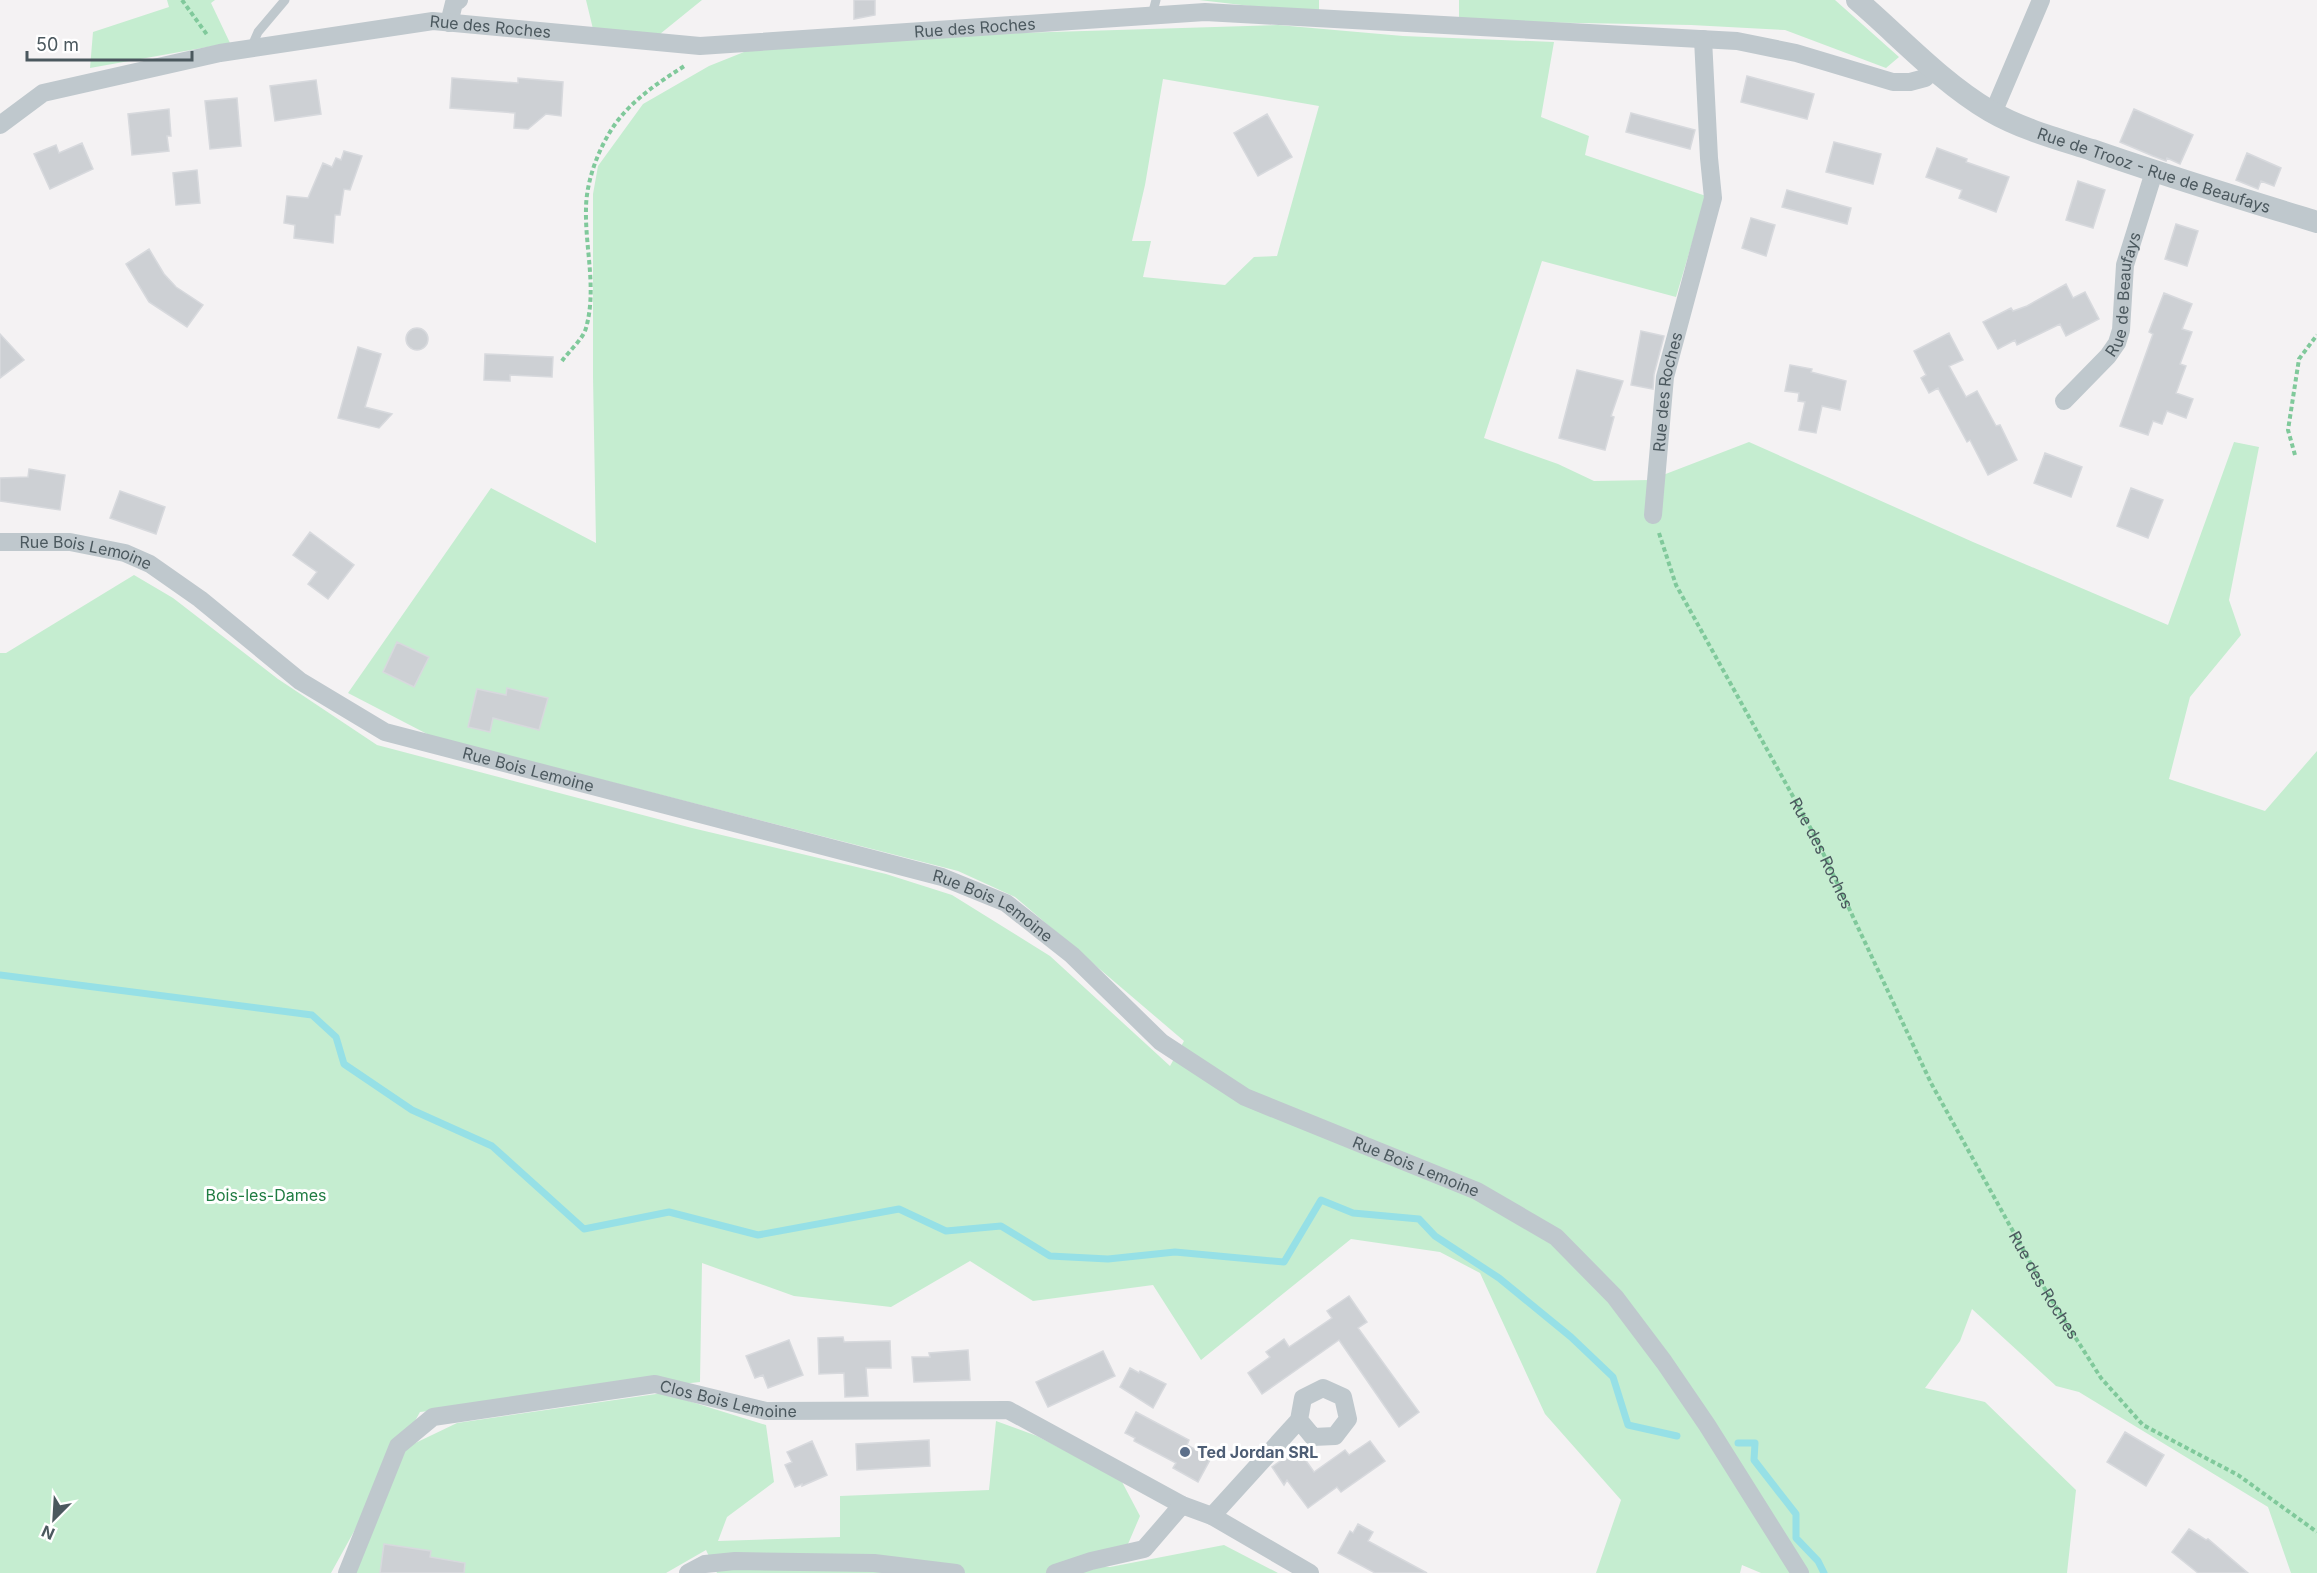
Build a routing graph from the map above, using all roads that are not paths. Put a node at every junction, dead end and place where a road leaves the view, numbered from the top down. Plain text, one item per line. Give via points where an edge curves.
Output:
1 (285, 0) edge
2 (459, 0) edge
3 (1857, 0) edge
4 (2041, 0) edge
5 (1154, 8) edge
6 (449, 22) junction
7 (1703, 39) junction
8 (250, 50) junction
9 (1935, 69) junction
10 (1993, 113) junction
11 (0, 125) edge
12 (2154, 172) junction
13 (2317, 222) edge
14 (2064, 401) dead end
15 (1653, 515) road end
16 (0, 542) edge
17 (1299, 1420) dead end
18 (1182, 1505) junction
19 (1212, 1516) junction
20 (347, 1573) edge
21 (688, 1573) edge
22 (956, 1573) edge
23 (1054, 1573) edge
24 (1310, 1573) edge
25 (1800, 1573) edge

1 - 8 lane via 258,32
2 - 6 street via 454,3
3 - 9 street
4 - 10 street
5 - 6 street, Rue des Roches via 700,46
5 - 7 street, Rue des Roches
6 - 8 street, Rue des Roches via 333,34
7 - 9 street, Rue des Roches via 1737,41 1796,53 1893,82 1925,78
7 - 15 street, Rue des Roches via 1713,198 1665,377
8 - 11 street, Rue des Roches via 220,53 43,93
9 - 10 street
10 - 12 street, Rue de Trooz - Rue de Beaufays
12 - 13 street, Rue de Trooz - Rue de Beaufays
12 - 14 street, Rue de Beaufays via 2125,265 2117,343
16 - 25 street, Rue Bois Lemoine via 70,542 125,553 150,564 200,598 300,681 385,732 942,877 1006,903 1072,955 1161,1042 1245,1097 1477,1191 1556,1237 1615,1297 1664,1362
17 - 19 street
18 - 19 street, Clos Bois Lemoine
18 - 20 street, Clos Bois Lemoine via 1008,1410 766,1412 655,1384 433,1417 398,1446
18 - 23 street via 1144,1549
19 - 24 street, Clos Bois Lemoine
21 - 22 street via 705,1564 735,1561 874,1563

